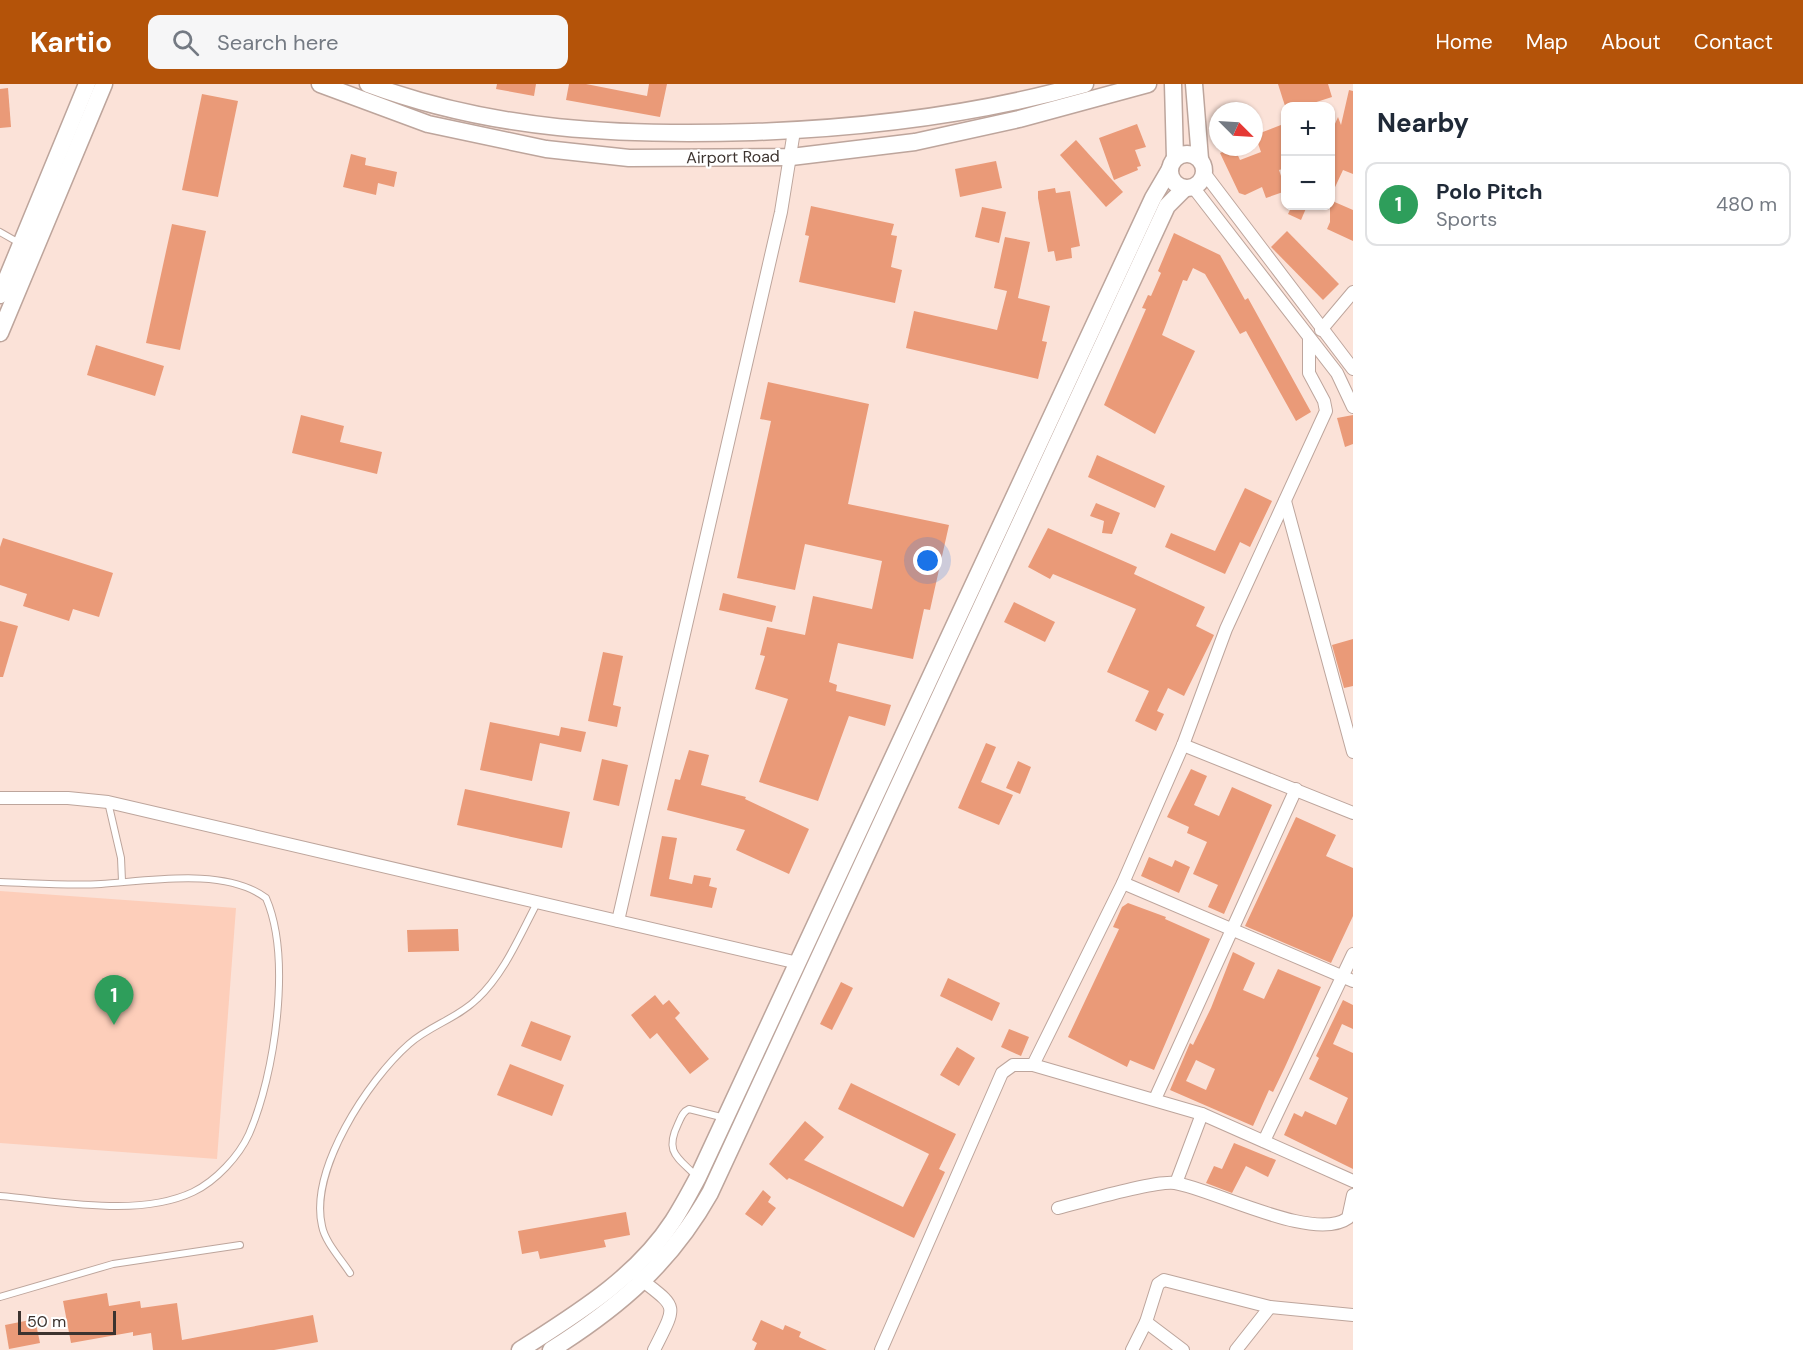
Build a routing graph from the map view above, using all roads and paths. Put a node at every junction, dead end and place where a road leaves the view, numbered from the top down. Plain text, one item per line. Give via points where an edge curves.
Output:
1 (87, 84) edge
2 (104, 84) edge
3 (320, 84) edge
4 (368, 84) edge
5 (1085, 84) edge
6 (1149, 84) edge
7 (1173, 84) edge
8 (1194, 84) edge
9 (550, 128) junction
10 (794, 131) junction
11 (546, 149) junction
12 (791, 156) junction
13 (1173, 164) junction
14 (1202, 166) junction
15 (1189, 188) junction
16 (0, 232) edge
17 (28, 248) junction
18 (1353, 292) edge
19 (0, 295) edge
20 (1321, 330) junction
21 (0, 333) edge
22 (1308, 338) junction
23 (1353, 369) edge
24 (1351, 399) edge
25 (1285, 501) junction
26 (1183, 745) junction
27 (1353, 752) edge
28 (1296, 789) junction
29 (0, 798) edge
30 (108, 802) junction
31 (1353, 813) edge
32 (122, 881) junction
33 (0, 882) edge
34 (1123, 882) junction
35 (537, 903) junction
36 (618, 921) junction
37 (1234, 929) junction
38 (1353, 954) edge
39 (798, 963) junction
40 (1348, 979) edge
41 (1033, 1065) junction
42 (1155, 1099) junction
43 (1202, 1114) junction
44 (727, 1118) junction
45 (1264, 1141) junction
46 (698, 1177) junction
47 (1353, 1180) edge
48 (1176, 1183) junction
49 (1353, 1195) edge
50 (0, 1196) edge
51 (1058, 1208) dead end
52 (240, 1245) dead end
53 (350, 1273) dead end
54 (637, 1276) junction
55 (0, 1298) edge
56 (1270, 1307) junction
57 (1353, 1315) edge
58 (1146, 1322) junction
59 (520, 1350) edge
60 (551, 1350) edge
61 (654, 1350) edge
62 (881, 1350) edge
63 (1132, 1350) edge
64 (1183, 1350) edge
65 (1236, 1350) edge

1 - 17 main road
2 - 17 main road
3 - 11 main road, Airport Road via 428,124
4 - 9 main road, Airport Road via 480,116
5 - 10 main road, Airport Road via 1027,101 935,117
6 - 12 main road, Airport Road via 915,142
7 - 13 main road
8 - 14 main road
9 - 10 main road, Airport Road via 679,135
9 - 11 main road
10 - 12 street
11 - 12 main road, Airport Road via 629,158
12 - 36 street
13 - 14 main road via 1187,153
13 - 15 main road via 1172,179
13 - 39 main road via 1148,209
14 - 15 main road via 1199,184
14 - 20 street
15 - 22 street
15 - 54 main road via 1167,206 710,1193 675,1248
16 - 17 lane
17 - 19 main road
17 - 21 main road
18 - 20 street
20 - 23 street
22 - 24 street via 1337,372
22 - 25 street via 1309,373 1326,411
25 - 26 street via 1226,629
25 - 27 street
26 - 28 street
26 - 34 street
28 - 31 street
28 - 37 street
29 - 30 street
30 - 32 lane via 121,858
30 - 35 street
32 - 33 lane
32 - 50 lane via 218,881 266,898 273,913 280,964 273,1048 263,1097 248,1135 234,1157 194,1192 122,1206
34 - 37 street
34 - 41 street
35 - 36 street
35 - 53 lane via 490,986 475,1002 409,1044 362,1101 334,1147 321,1189 322,1228
36 - 39 street
37 - 40 street
37 - 42 street
38 - 40 street
39 - 44 main road
40 - 45 street
41 - 42 street
41 - 62 street via 1013,1065 1002,1073
42 - 43 street
43 - 45 street
43 - 48 street
44 - 46 main road
44 - 46 lane via 693,1109 684,1111 670,1148
45 - 47 street
46 - 54 main road
48 - 49 street via 1293,1221 1344,1221 1350,1213
48 - 51 street
52 - 55 lane via 113,1264
54 - 59 main road
54 - 60 main road via 604,1314
54 - 61 street via 665,1296 670,1305 670,1319
56 - 57 street
56 - 58 street via 1164,1280 1158,1284
56 - 65 street
58 - 63 street
58 - 64 street

